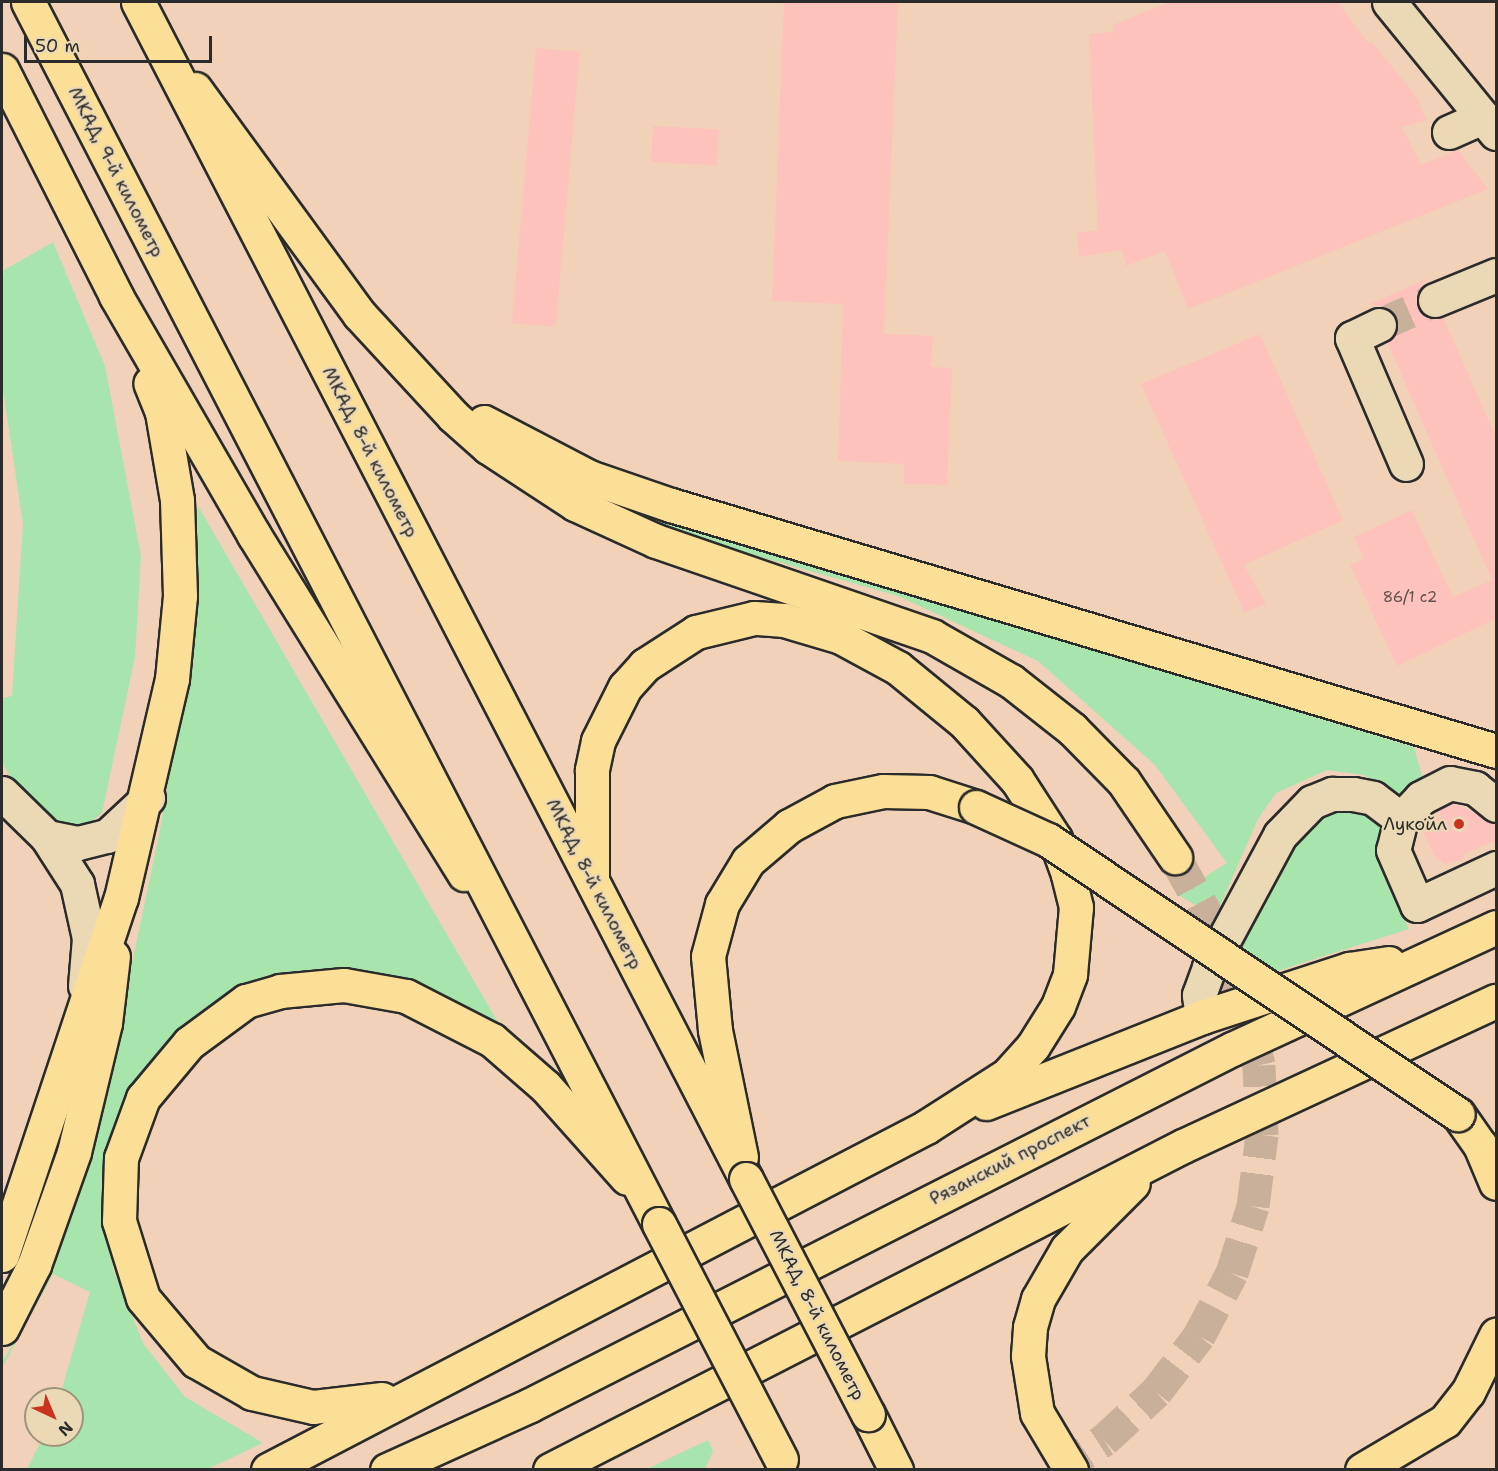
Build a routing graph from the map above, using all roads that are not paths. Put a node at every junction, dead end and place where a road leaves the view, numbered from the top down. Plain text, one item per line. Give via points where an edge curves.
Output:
1 (28, 2) edge
2 (1389, 2) edge
3 (143, 12) edge
4 (2, 70) edge
5 (1490, 125) edge
6 (1449, 132) dead end
7 (1497, 274) edge
8 (116, 296) junction
9 (1436, 300) tunnel mouth
10 (1379, 325) tunnel mouth
11 (409, 369) junction
12 (1406, 464) dead end
13 (1462, 742) junction
14 (1497, 751) edge
15 (1450, 783) junction
16 (2, 793) edge
17 (148, 798) junction
18 (1497, 805) edge
19 (1401, 819) junction
20 (47, 837) junction
21 (1175, 857) tunnel mouth
22 (1497, 868) edge
23 (592, 880) junction
24 (121, 898) junction
25 (1497, 927) edge
26 (1427, 957) junction
27 (1497, 1001) edge
28 (83, 1002) junction
29 (551, 1016) junction
30 (1202, 1017) junction
31 (926, 1127) junction
32 (1183, 1146) junction
33 (746, 1179) junction
34 (1497, 1183) edge
35 (659, 1224) junction
36 (2, 1255) edge
37 (2, 1328) edge
38 (1497, 1335) edge
39 (402, 1396) junction
40 (784, 1464) edge
41 (267, 1470) edge
42 (387, 1470) edge
43 (550, 1470) edge
44 (896, 1470) edge
45 (1071, 1470) edge
46 (1362, 1470) edge

1 - 29 main road, МКАД, 9-й километр
2 - 5 street
3 - 11 main road via 283,216 359,314
3 - 23 main road, МКАД, 8-й километр
4 - 8 main road
5 - 6 street
7 - 9 street
8 - 17 main road via 162,412 177,500 180,596 172,679
8 - 29 main road via 254,535
10 - 12 street via 1352,338
11 - 13 main road via 496,431 590,477
11 - 21 main road via 489,447 575,504 656,541 932,636 1011,681 1072,729 1124,782
13 - 14 main road
13 - 15 street
15 - 18 street via 1475,788
15 - 19 street via 1421,798
16 - 20 street
17 - 20 street via 107,836 78,843
17 - 24 main road
19 - 22 street via 1393,850 1417,905
19 - 30 street via 1373,798 1353,794 1332,794 1312,802 1280,835 1209,967 1199,995
20 - 28 street via 77,884 89,938
23 - 31 main road via 592,770 598,741 625,687 669,646 724,623 784,620 841,637 898,668 964,722 1017,780 1055,839 1076,907 1070,974 1058,1006 1033,1046 1007,1075
23 - 33 main road, МКАД, 8-й километр
24 - 28 main road
24 - 37 main road via 105,1023 74,1152 34,1265
25 - 26 main road, Рязанский проспект
26 - 30 main road via 1349,969
26 - 42 main road, Рязанский проспект via 925,1202 530,1405
27 - 32 main road
28 - 36 main road
29 - 35 main road
30 - 31 main road
31 - 39 main road
32 - 43 main road
32 - 45 main road via 1119,1194 1067,1249 1038,1299 1028,1356 1030,1385 1049,1440
33 - 34 main road, bridge via 715,1030 708,956 722,904 748,861 789,826 835,801 883,791 929,792 976,807 1048,840 1458,1114 1480,1145
33 - 44 main road, МКАД, 8-й километр, bridge
35 - 39 main road via 616,1161 545,1086 492,1040 434,1007 374,989 314,985 246,1001 215,1020 164,1069 143,1098 121,1158 119,1221 143,1298 196,1362 252,1393 313,1407
35 - 40 main road, bridge
38 - 46 main road via 1468,1392 1445,1421
39 - 41 main road

